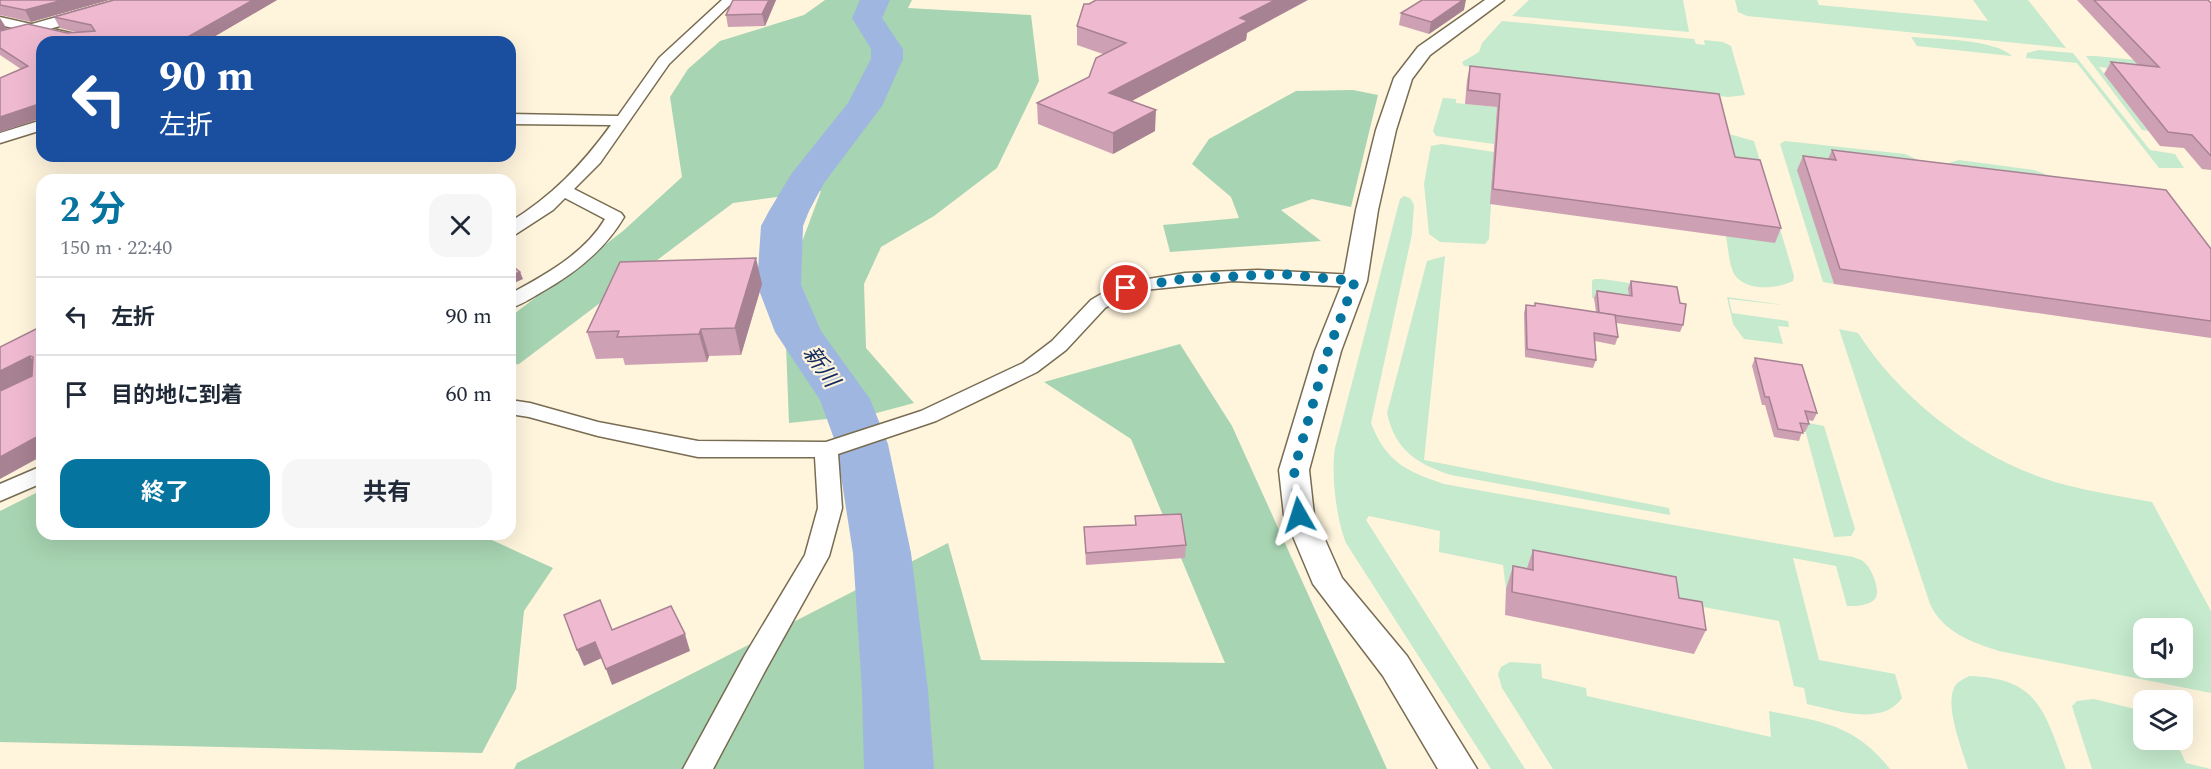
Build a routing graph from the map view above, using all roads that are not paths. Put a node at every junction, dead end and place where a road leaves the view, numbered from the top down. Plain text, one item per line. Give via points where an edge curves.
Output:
1 (135, 0) edge
2 (729, 0) edge
3 (1496, 0) edge
4 (0, 21) edge
5 (37, 28) junction
6 (68, 36) edge
7 (0, 39) edge
8 (516, 119) edge
9 (622, 121) junction
10 (36, 127) edge
11 (0, 138) edge
12 (563, 190) junction
13 (516, 226) edge
14 (1355, 281) junction
15 (516, 298) edge
16 (516, 408) edge
17 (831, 448) junction
18 (36, 477) edge
19 (0, 493) edge
20 (698, 769) edge
21 (1458, 769) edge

1 - 5 street
2 - 9 street via 664,61
3 - 14 street via 1424,51 1403,78 1366,210
4 - 5 street
5 - 6 street
5 - 7 street
8 - 9 street
9 - 12 street via 594,160
10 - 11 street
12 - 13 street
12 - 15 street via 615,217 612,224 594,247 576,261
14 - 17 street via 1282,274 1183,279 1126,288 1093,306 1036,364 971,398 876,437
14 - 21 street via 1328,351 1294,470 1299,515 1329,584 1395,666
16 - 17 street via 698,448
17 - 20 street via 830,508 817,556
18 - 19 street

